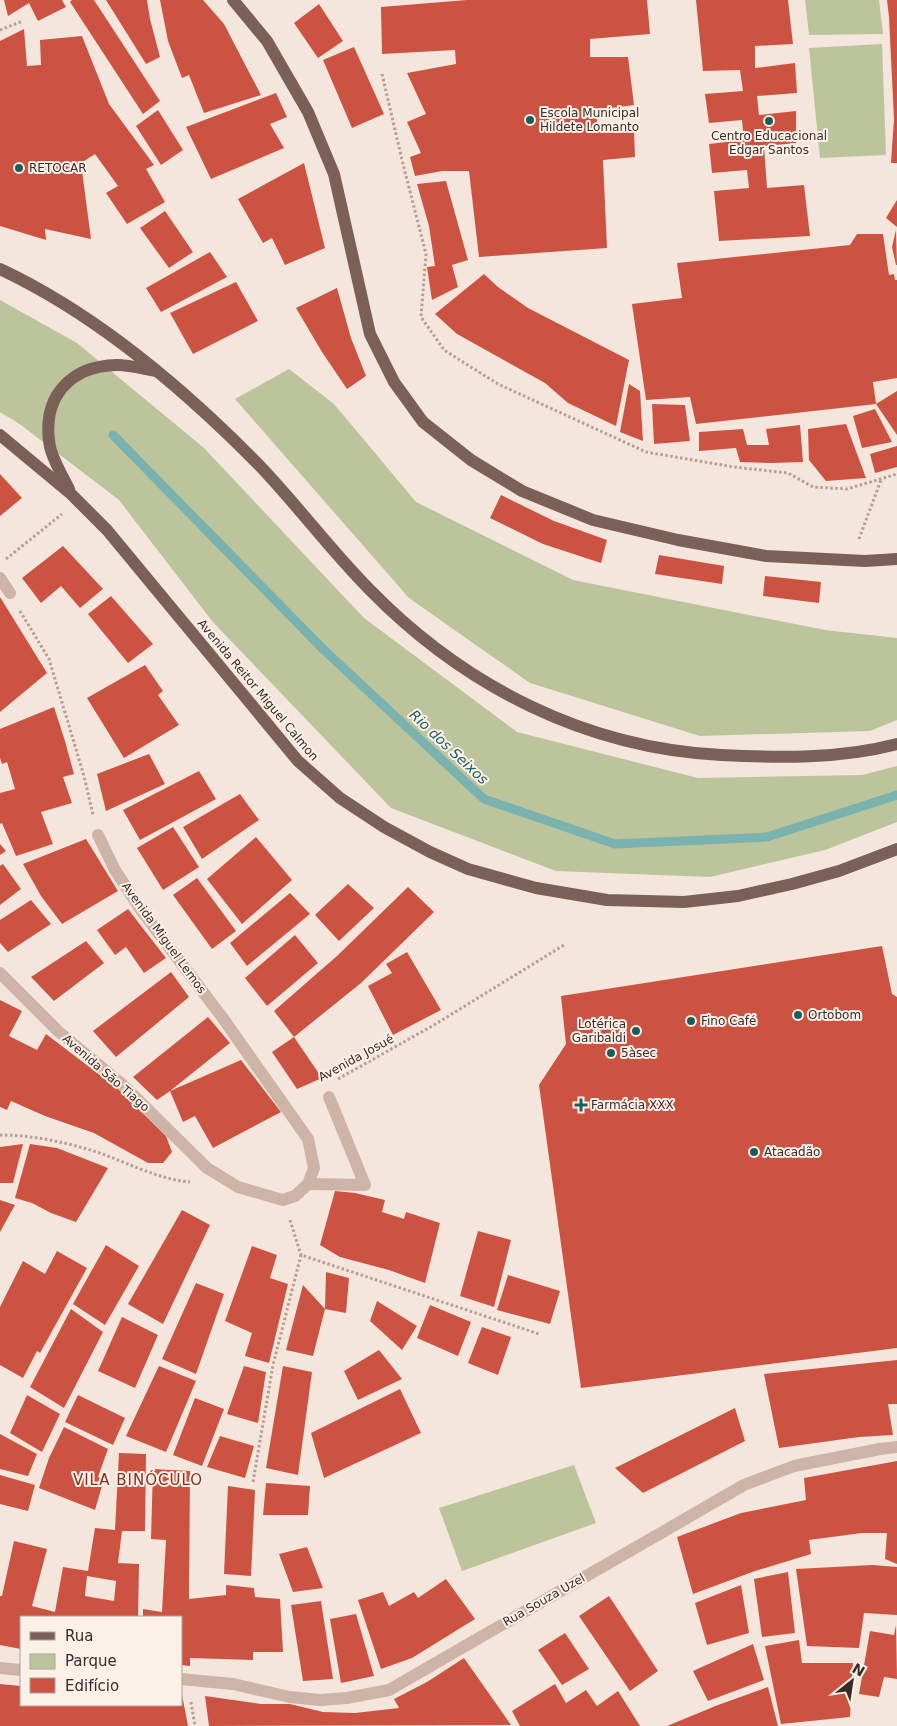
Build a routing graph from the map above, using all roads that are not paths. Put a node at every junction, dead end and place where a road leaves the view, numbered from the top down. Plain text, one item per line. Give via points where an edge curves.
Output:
1 (232, 0) edge
2 (0, 269) edge
3 (158, 372) junction
4 (0, 435) edge
5 (75, 498) junction
6 (897, 559) edge
7 (0, 578) edge
8 (10, 593) road end
9 (897, 744) edge
10 (98, 835) road end
11 (897, 849) edge
12 (0, 973) edge
13 (328, 1098) dead end
14 (308, 1184) junction
15 (897, 1447) edge
16 (0, 1668) edge
17 (20, 1670) edge
18 (182, 1679) edge

1 - 6 main road via 267,41 308,112 334,174 370,334 394,382 423,422 470,460 522,491 593,520 766,556 865,562
2 - 3 main road via 34,285
3 - 5 main road via 119,365 93,368 75,375 59,391 49,416 50,448
3 - 9 main road via 258,464 369,589 410,629 461,668 511,698 564,721 619,739 686,753 752,757 820,756
4 - 5 main road, Avenida Reitor Miguel Calmon
5 - 11 main road, Avenida Reitor Miguel Calmon via 107,530 298,761 340,798 384,827 468,869 536,888 607,900 684,902 738,896 792,884 839,871
7 - 8 street
10 - 14 street, Avenida Miguel Lemos via 141,910 308,1139 314,1168
12 - 14 street, Avenida São Tiago via 59,1032 123,1084 207,1168 238,1187 283,1200 295,1196
13 - 14 street via 365,1185
15 - 18 street, Rua Souza Uzel via 794,1466 744,1485 389,1690 320,1700 233,1684
16 - 17 street

